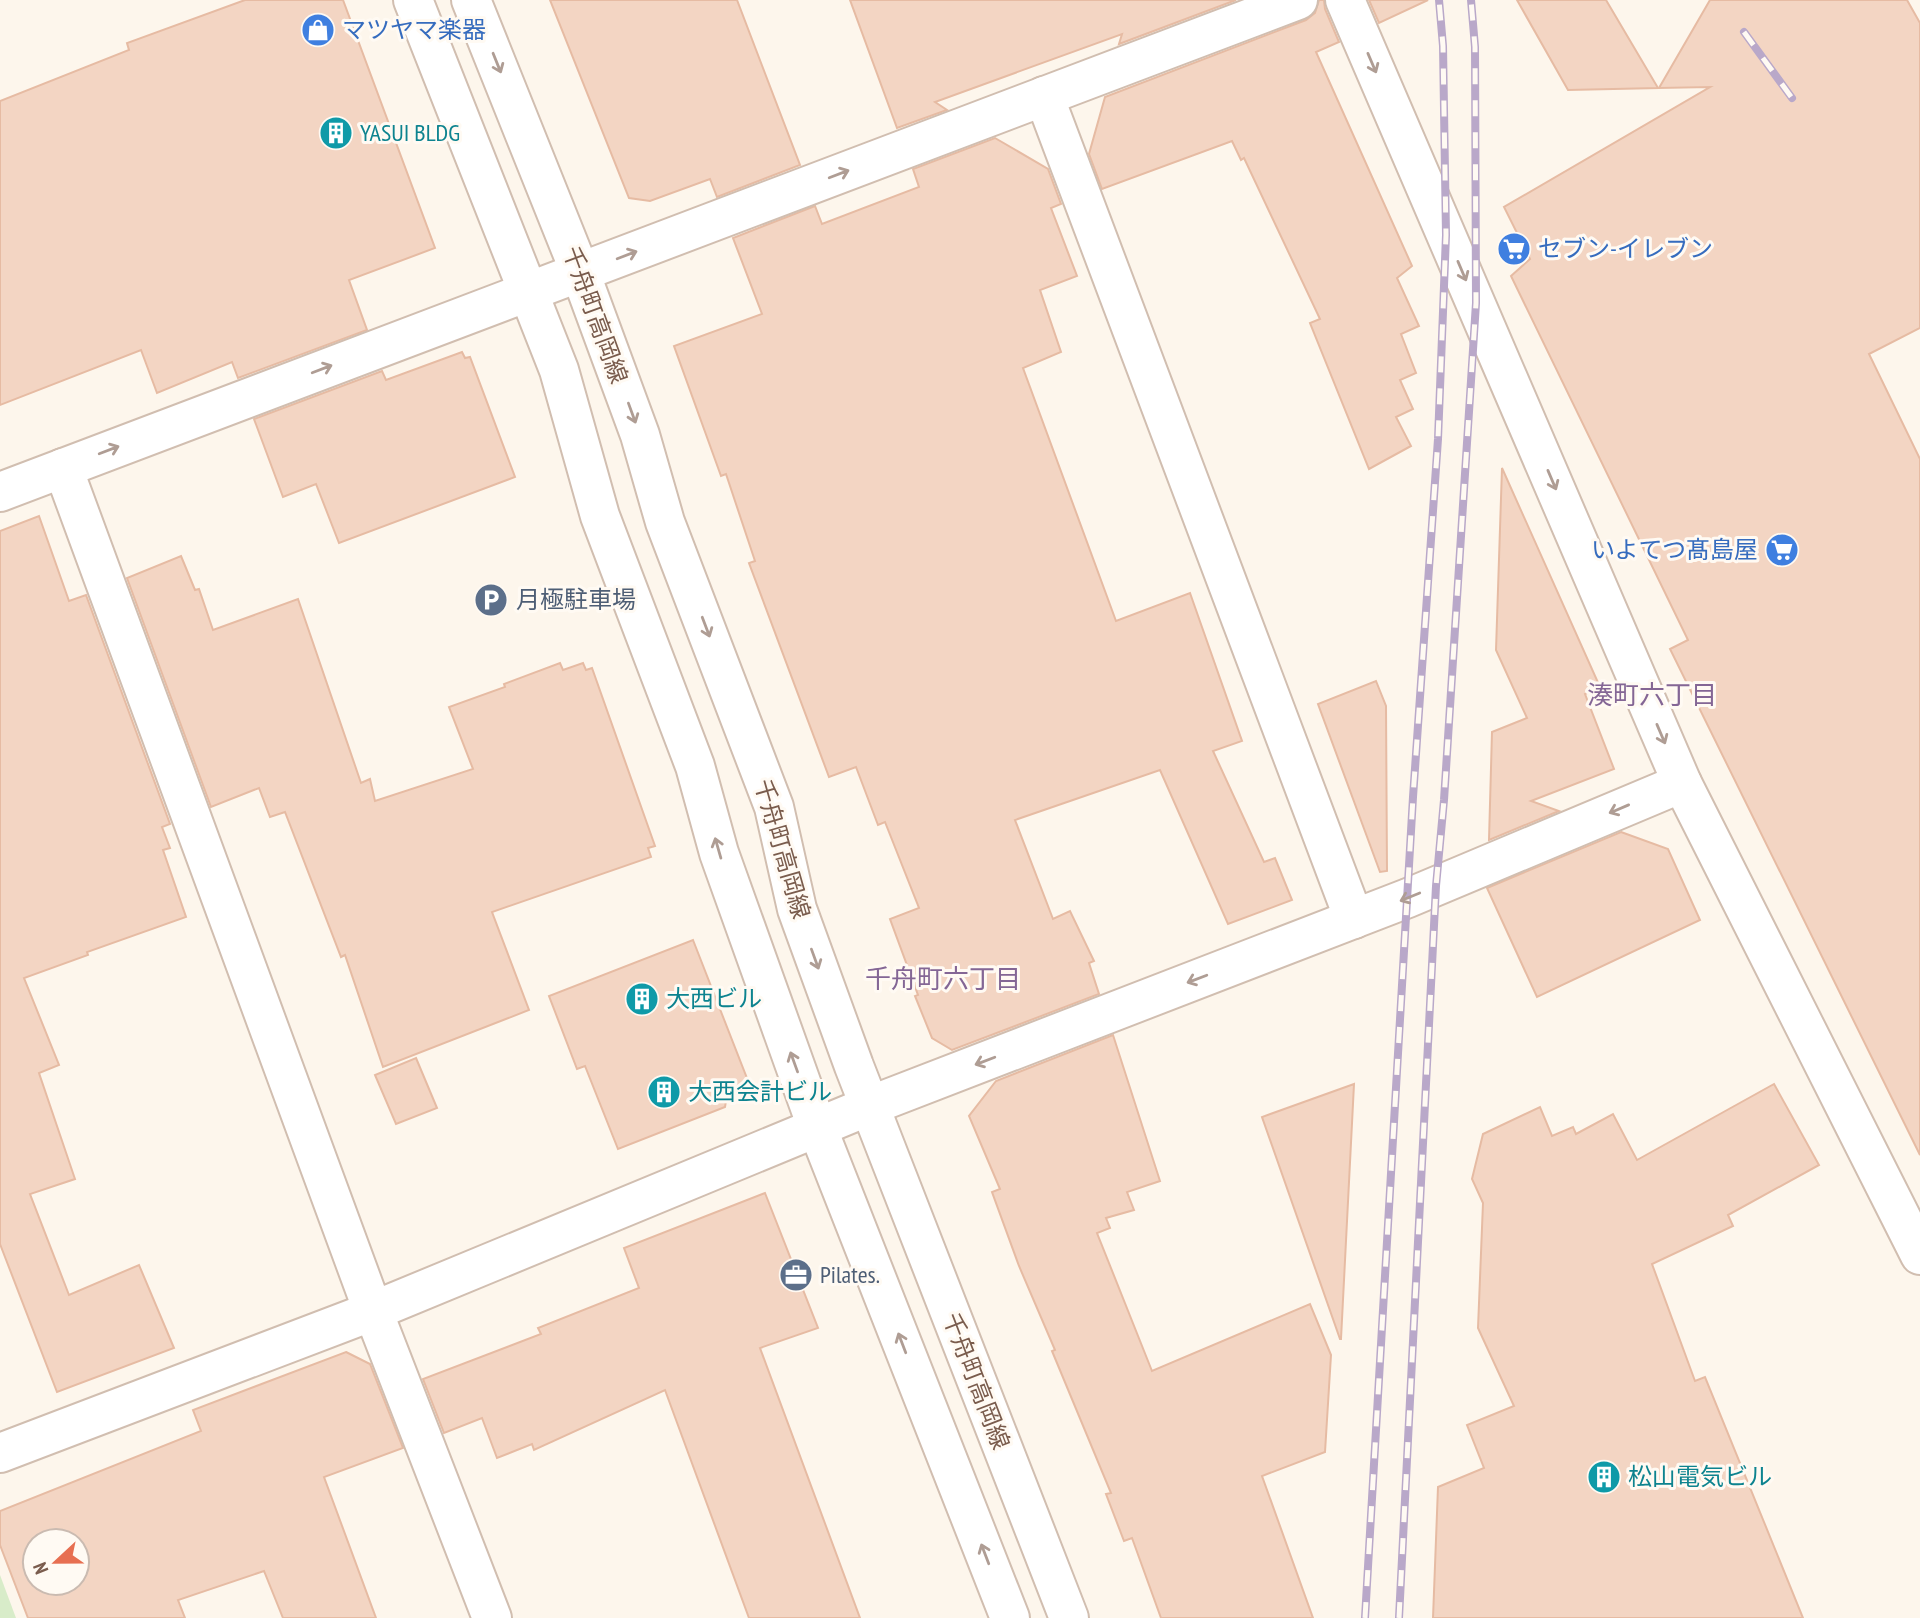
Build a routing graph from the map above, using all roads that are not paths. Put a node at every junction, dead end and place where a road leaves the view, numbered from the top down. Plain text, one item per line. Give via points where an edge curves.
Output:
1 (413, 0) edge
2 (471, 0) edge
3 (1298, 0) edge
4 (1345, 0) edge
5 (1044, 96) junction
6 (580, 272) junction
7 (529, 290) junction
8 (63, 468) junction
9 (0, 492) edge
10 (1682, 783) junction
11 (1354, 919) junction
12 (869, 1106) junction
13 (817, 1127) junction
14 (1920, 1255) edge
15 (373, 1311) junction
16 (0, 1453) edge
17 (492, 1618) edge
18 (1010, 1618) edge
19 (1069, 1618) edge

1 - 7 street
2 -> 6 street, 千舟町高岡線
3 - 5 street
4 -> 10 street
6 -> 5 street
5 - 11 street
6 - 7 street
6 -> 12 street, 千舟町高岡線 via 640,435 666,522 774,807 797,909
8 -> 7 street
13 -> 7 street via 719,853 695,766 600,516 559,370
8 - 9 street
8 - 15 street
10 -> 11 street
10 - 14 street
11 -> 12 street
12 - 13 street
12 - 19 street, 千舟町高岡線
13 - 15 street
18 -> 13 street
15 - 16 street
15 - 17 street

